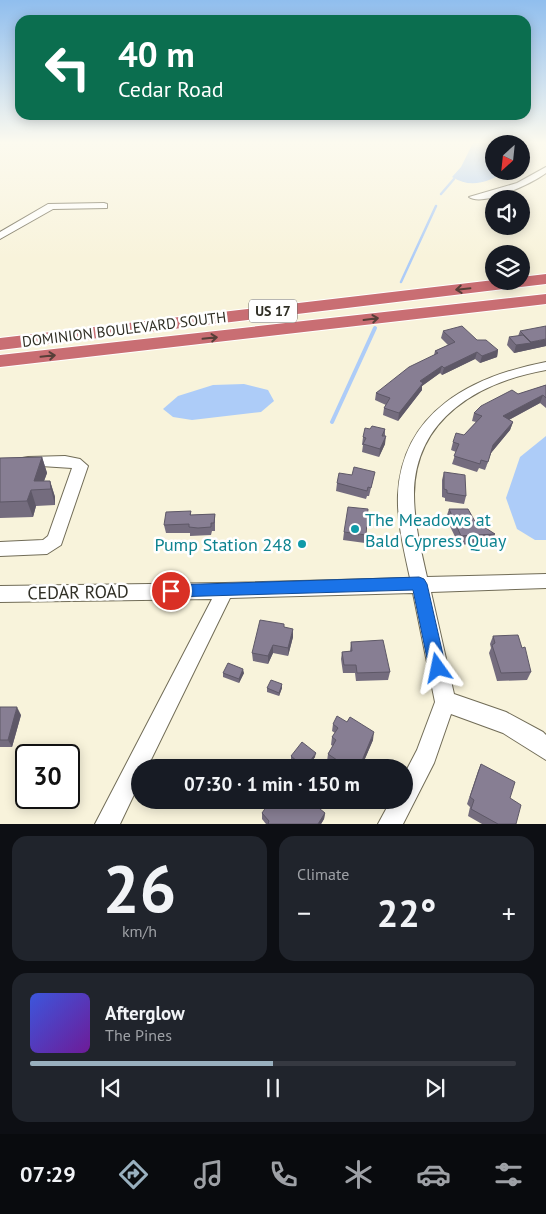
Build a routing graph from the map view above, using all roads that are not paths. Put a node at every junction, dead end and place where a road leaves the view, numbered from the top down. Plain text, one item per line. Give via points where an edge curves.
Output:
1 (530, 181) edge
2 (473, 197) dead end
3 (104, 206) dead end
4 (0, 236) edge
5 (546, 279) edge
6 (546, 299) edge
7 (338, 303) junction
8 (350, 322) junction
9 (0, 344) edge
10 (0, 361) edge
11 (546, 366) edge
12 (0, 467) edge
13 (0, 549) edge
14 (546, 581) edge
15 (419, 584) junction
16 (225, 591) junction
17 (0, 594) edge
18 (445, 702) junction
19 (546, 749) edge
20 (413, 781) edge
21 (398, 809) edge
22 (107, 824) edge
23 (390, 824) edge

1 - 2 street
3 - 4 street via 51,206
5 -> 7 highway, DOMINION BOULEVARD SOUTH / US 17
8 -> 6 highway, DOMINION BOULEVARD SOUTH / US 17
7 - 8 highway
7 - 9 highway, DOMINION BOULEVARD SOUTH / US 17
10 -> 8 highway, DOMINION BOULEVARD SOUTH / US 17
11 - 15 street via 526,368 478,385 452,402 426,430 415,450 405,500
12 - 13 street via 10,462 42,461 74,461 80,466 55,540 47,547
14 - 15 street, CEDAR ROAD
15 - 16 street, CEDAR ROAD
15 - 18 street
16 - 17 street, CEDAR ROAD
16 - 22 street
18 - 19 street via 477,711 510,726
18 - 20 street
21 - 23 street

